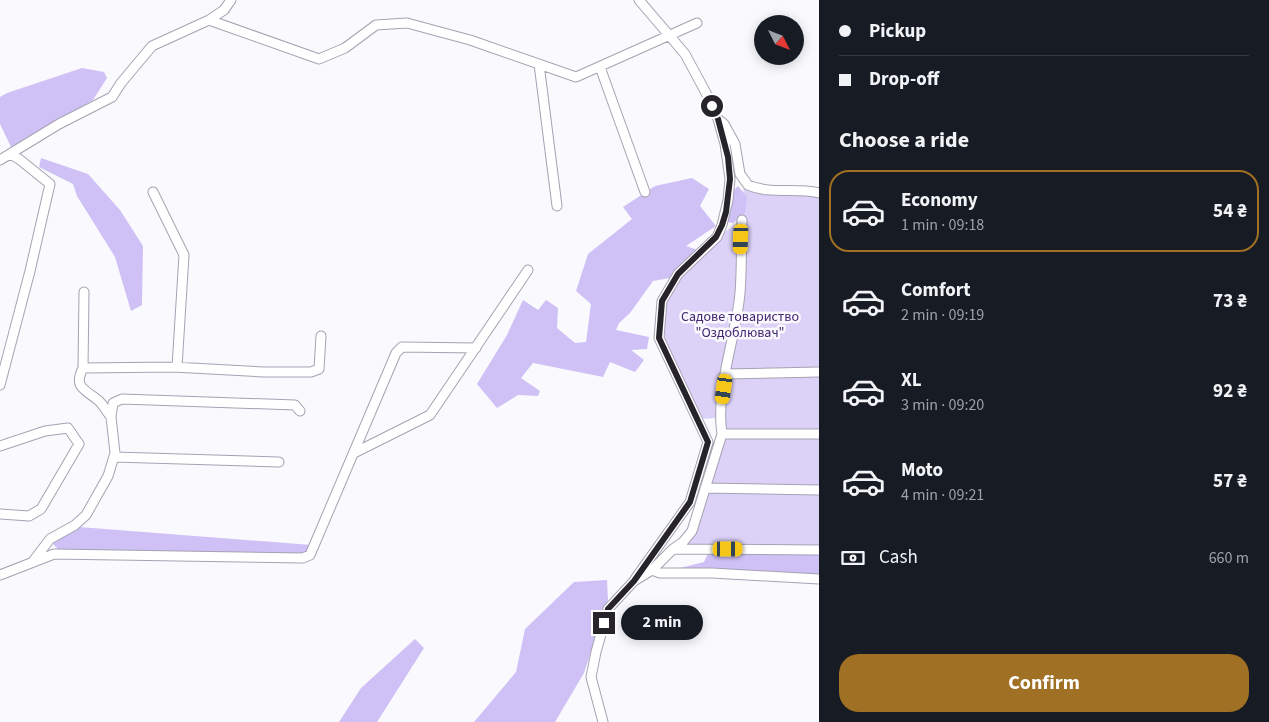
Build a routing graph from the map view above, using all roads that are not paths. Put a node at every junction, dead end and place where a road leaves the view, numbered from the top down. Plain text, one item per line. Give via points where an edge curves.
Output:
1 (231, 0) edge
2 (639, 0) edge
3 (209, 20) junction
4 (697, 23) dead end
5 (669, 35) junction
6 (539, 64) junction
7 (600, 67) junction
8 (718, 119) junction
9 (10, 154) junction
10 (0, 160) edge
11 (153, 192) dead end
12 (645, 192) dead end
13 (819, 193) edge
14 (557, 206) dead end
15 (742, 220) dead end
16 (528, 270) dead end
17 (84, 292) dead end
18 (321, 336) dead end
19 (476, 348) junction
20 (177, 367) junction
21 (83, 368) junction
22 (819, 372) edge
23 (726, 374) junction
24 (0, 385) edge
25 (300, 411) dead end
26 (111, 417) junction
27 (722, 434) junction
28 (819, 434) edge
29 (0, 446) edge
30 (354, 453) junction
31 (114, 458) junction
32 (279, 462) dead end
33 (705, 488) junction
34 (819, 490) edge
35 (0, 514) edge
36 (673, 549) junction
37 (819, 550) edge
38 (33, 561) junction
39 (652, 570) junction
40 (0, 575) edge
41 (819, 579) edge
42 (634, 581) junction
43 (603, 722) edge

1 - 3 street via 224,10
2 - 5 street
3 - 6 street via 319,59 345,48 376,25 407,23
3 - 9 street via 152,46 112,97
4 - 5 street
5 - 7 street
5 - 8 street via 684,54
6 - 7 street via 576,77
6 - 14 street
7 - 12 street
8 - 13 street via 735,144 740,174 748,185 778,191
8 - 42 street via 729,170 722,225 716,237 678,274 662,301 659,338 708,442 690,502
9 - 10 street
9 - 24 street via 50,184
11 - 20 street via 184,256
15 - 23 street via 740,294
16 - 19 street
17 - 21 street
18 - 20 street via 319,369 311,372
19 - 30 street via 430,415
19 - 30 street via 402,347 396,352
20 - 21 street
21 - 26 street via 78,377 80,387 100,402
22 - 23 street
23 - 27 street via 720,418
25 - 26 street via 294,405 122,399 113,403
26 - 31 street
27 - 28 street
27 - 33 street
29 - 35 street via 45,431 68,428 79,444 41,509 29,516
30 - 38 street via 310,555 303,558 54,554
31 - 32 street
31 - 38 street via 108,476 86,515 50,539
33 - 34 street
33 - 36 street via 692,531
36 - 37 street
36 - 39 street
38 - 40 street
39 - 41 street via 660,573
39 - 42 street
42 - 43 street via 608,609 596,652 591,677

